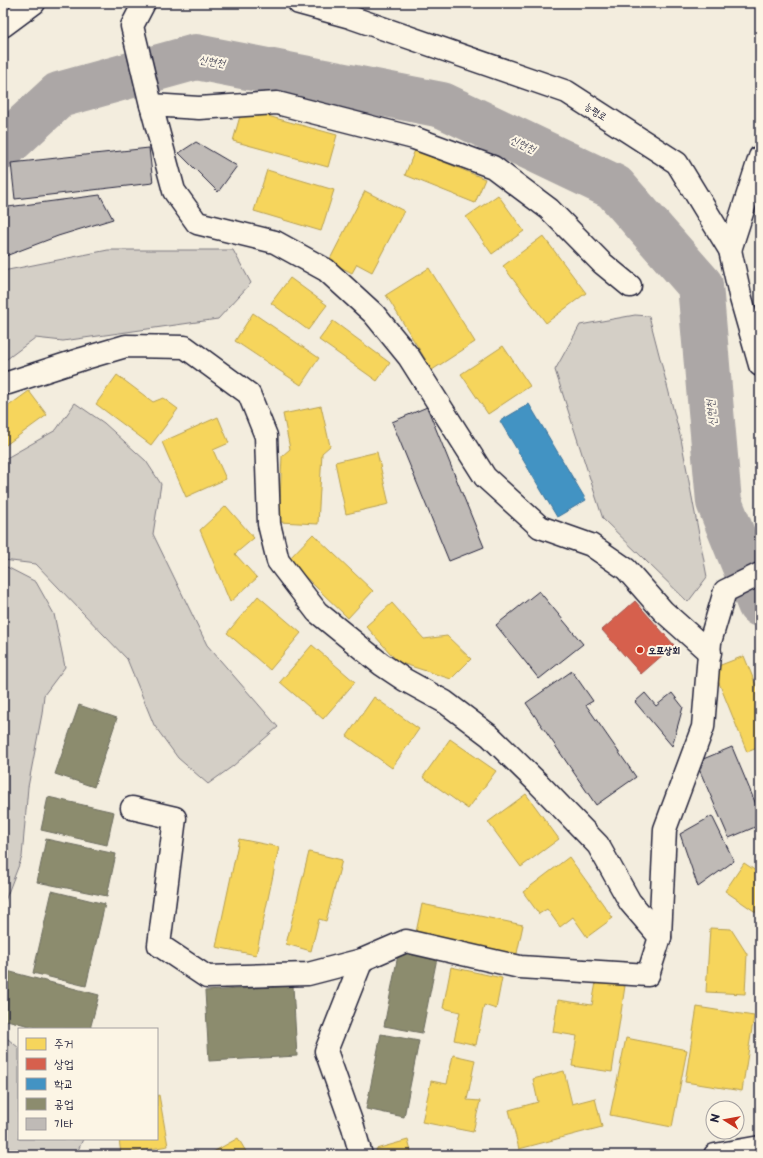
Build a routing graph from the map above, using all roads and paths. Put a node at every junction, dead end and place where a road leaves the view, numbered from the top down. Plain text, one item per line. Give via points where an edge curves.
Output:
1 (34, 3) edge
2 (144, 3) edge
3 (299, 3) edge
4 (3, 26) edge
5 (152, 105) junction
6 (760, 158) edge
7 (730, 250) junction
8 (630, 286) dead end
9 (760, 365) edge
10 (8, 383) dead end
11 (760, 574) edge
12 (710, 653) junction
13 (132, 808) dead end
14 (660, 937) junction
15 (362, 960) junction
16 (760, 1147) edge
17 (361, 1155) edge
18 (715, 1155) edge

1 - 4 street
2 - 5 street via 132,26
3 - 7 street, 능평로 via 350,17 567,92 677,163
5 - 8 street via 199,108 277,103 414,138 493,167 549,209 602,263
5 - 12 street via 174,191 197,223 275,242 326,270 374,314 409,357 485,478 540,527 591,545 626,570 663,611
6 - 7 street
7 - 9 street, 능평로
10 - 14 street via 126,346 185,347 249,394 266,436 269,524 278,561 317,612 381,664 445,702 490,736 538,783 598,845 630,902
11 - 12 street via 726,591 710,642
12 - 14 street via 703,727 665,829
13 - 15 street via 175,818 159,945 207,977 308,974
14 - 15 street via 648,975 520,967 406,940
15 - 17 street via 326,1051
16 - 18 street

